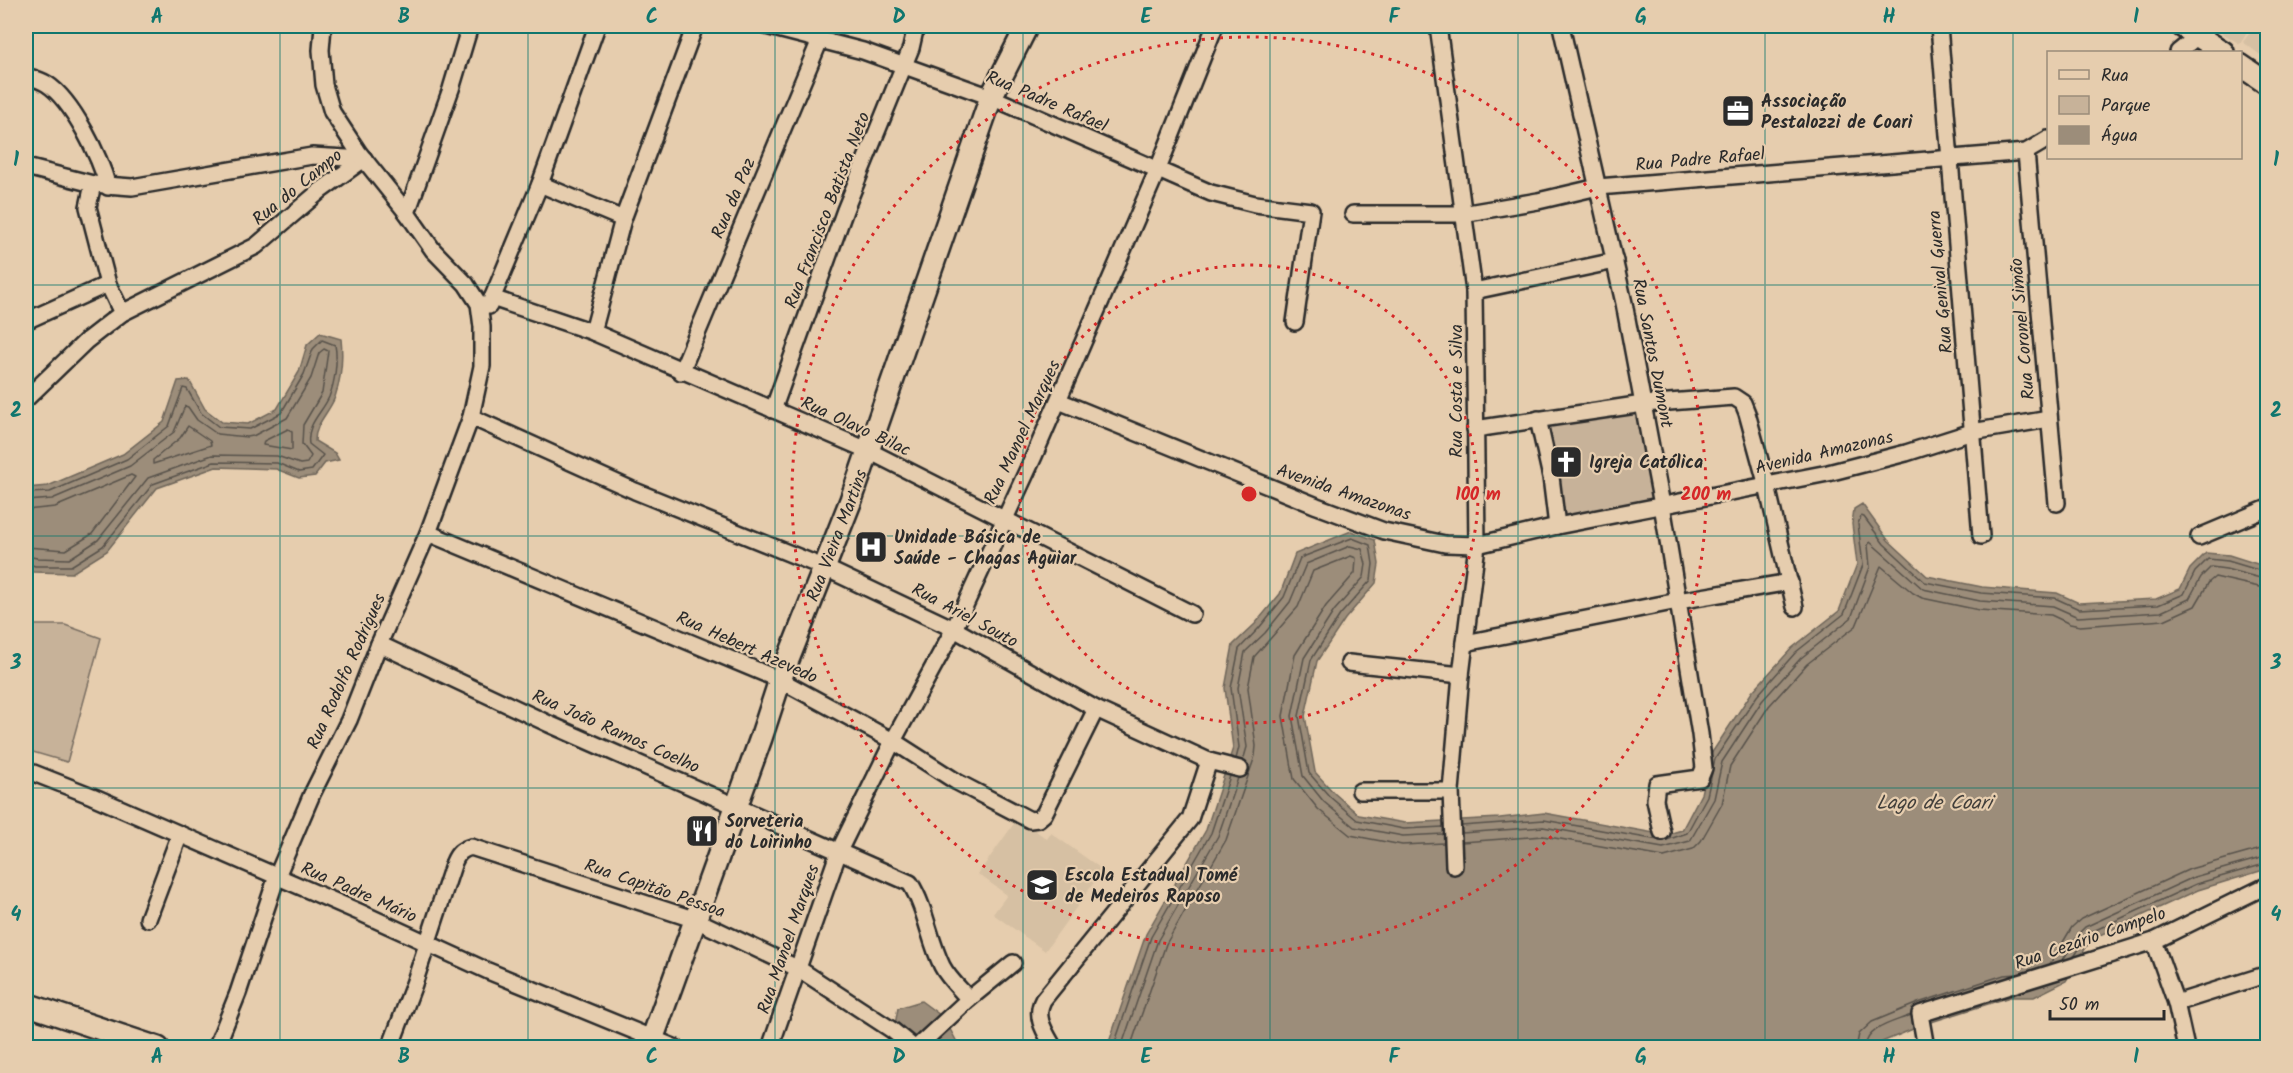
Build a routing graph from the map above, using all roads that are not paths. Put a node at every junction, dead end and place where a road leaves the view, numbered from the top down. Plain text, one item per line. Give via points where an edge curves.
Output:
1 (323, 26) edge
2 (470, 26) edge
3 (597, 26) edge
4 (694, 26) edge
5 (766, 26) edge
6 (916, 26) edge
7 (1027, 26) edge
8 (1215, 26) edge
9 (1438, 26) edge
10 (1562, 26) edge
11 (1939, 26) edge
12 (2191, 31) edge
13 (820, 40) junction
14 (2179, 51) edge
15 (2221, 51) edge
16 (904, 66) junction
17 (2242, 66) edge
18 (26, 76) edge
19 (2267, 81) edge
20 (991, 97) junction
21 (2047, 140) edge
22 (2026, 152) junction
23 (1950, 158) junction
24 (364, 159) junction
25 (26, 167) edge
26 (1158, 170) junction
27 (540, 184) junction
28 (101, 185) junction
29 (1598, 187) junction
30 (407, 213) junction
31 (1353, 214) dead end
32 (1462, 214) junction
33 (623, 219) junction
34 (1615, 261) junction
35 (108, 284) junction
36 (1474, 291) junction
37 (486, 301) junction
38 (122, 313) junction
39 (26, 321) edge
40 (1295, 322) dead end
41 (593, 332) junction
42 (681, 372) junction
43 (26, 399) edge
44 (1059, 401) junction
45 (1643, 404) junction
46 (773, 410) junction
47 (471, 417) junction
48 (1538, 419) junction
49 (2049, 419) junction
50 (1475, 429) junction
51 (1972, 432) junction
52 (867, 450) junction
53 (1767, 486) junction
54 (2057, 502) dead end
55 (1662, 505) junction
56 (2268, 508) edge
57 (1003, 520) junction
58 (1557, 526) junction
59 (428, 533) junction
60 (1981, 536) dead end
61 (2199, 537) dead end
62 (1477, 545) junction
63 (823, 567) junction
64 (1790, 582) junction
65 (1678, 601) junction
66 (1795, 607) dead end
67 (1192, 614) dead end
68 (954, 629) junction
69 (1465, 643) junction
70 (379, 644) junction
71 (1349, 663) dead end
72 (1461, 675) junction
73 (780, 680) junction
74 (1096, 709) junction
75 (893, 741) junction
76 (1209, 761) junction
77 (1240, 769) dead end
78 (26, 770) edge
79 (1360, 791) dead end
80 (1451, 791) junction
81 (736, 806) junction
82 (1662, 832) dead end
83 (180, 834) junction
84 (839, 851) junction
85 (1454, 866) dead end
86 (277, 876) junction
87 (2268, 885) edge
88 (148, 919) dead end
89 (696, 920) junction
90 (2154, 941) junction
91 (427, 945) junction
92 (1013, 963) dead end
93 (799, 969) junction
94 (2268, 974) edge
95 (969, 999) junction
96 (2176, 1003) junction
97 (26, 1004) edge
98 (26, 1018) edge
99 (650, 1043) edge
100 (116, 1047) edge
101 (158, 1047) edge
102 (216, 1047) edge
103 (390, 1047) edge
104 (676, 1047) edge
105 (770, 1047) edge
106 (915, 1047) edge
107 (1054, 1047) edge
108 (1926, 1047) edge
109 (2186, 1047) edge

1 - 24 street via 321,50 332,112
2 - 30 street
3 - 27 street
4 - 33 street
5 - 13 street, Rua Padre Rafael
6 - 16 street, Rua Francisco Batista Neto
7 - 20 main road, Rua Vieira Martins
8 - 26 street, Rua Manoel Marques
9 - 32 street, Rua Costa e Silva
10 - 29 street, Rua Santos Dumont
11 - 23 street, Rua Genival Guerra
12 - 14 street
12 - 15 main road
13 - 16 street, Rua Padre Rafael
13 - 42 street, Rua da Paz
16 - 20 street, Rua Padre Rafael
16 - 46 street, Rua Francisco Batista Neto via 845,210
17 - 19 main road
18 - 28 street via 48,84 84,130 97,154
20 - 26 street, Rua Padre Rafael
20 - 52 main road, Rua Vieira Martins
21 - 22 street, Rua Padre Rafael
22 - 23 street, Rua Padre Rafael
22 - 49 street, Rua Coronel Simão
23 - 29 street, Rua Padre Rafael
23 - 51 street, Rua Genival Guerra
24 - 28 street, Rua do Campo via 312,156 132,187
24 - 30 street
24 - 38 street, Rua do Campo via 256,246
25 - 28 street, Rua do Campo
26 - 40 street, Rua Padre Rafael via 1211,193 1254,204 1311,211
26 - 44 street, Rua Manoel Marques
27 - 33 street
27 - 37 street
28 - 35 street via 88,207
29 - 32 street, Rua Padre Rafael
29 - 34 street, Rua Santos Dumont
30 - 37 street via 433,250
31 - 32 street, Rua Padre Rafael
32 - 36 street, Rua Costa e Silva
33 - 41 street
34 - 36 street
34 - 45 street, Rua Santos Dumont
35 - 38 street
35 - 39 street
36 - 50 street, Rua Costa e Silva
37 - 41 street, Rua Olavo Bilac
37 - 47 street, Rua Rodolfo Rodrigues via 482,366
38 - 43 street, Rua do Campo via 86,341
41 - 42 street, Rua Olavo Bilac
42 - 46 street, Rua Olavo Bilac
44 - 57 street, Rua Manoel Marques
44 - 62 street, Avenida Amazonas via 1384,531 1445,544
45 - 48 street
45 - 53 street via 1730,396 1743,403
45 - 55 street, Rua Santos Dumont
46 - 52 street, Rua Olavo Bilac
47 - 59 street, Rua Rodolfo Rodrigues
47 - 63 street, Rua Ariel Souto via 635,491
48 - 50 street
48 - 58 street
49 - 51 street, Avenida Amazonas
49 - 54 street, Rua Coronel Simão
50 - 62 street, Rua Costa e Silva
51 - 53 street, Avenida Amazonas via 1906,453
51 - 60 street, Rua Genival Guerra
52 - 57 street, Rua Olavo Bilac
52 - 63 main road, Rua Vieira Martins
53 - 55 street, Avenida Amazonas
53 - 64 street
55 - 58 street, Avenida Amazonas
55 - 65 street, Rua Santos Dumont
56 - 61 street
57 - 67 street, Rua Olavo Bilac
57 - 68 street, Rua Manoel Marques
58 - 62 street, Avenida Amazonas
59 - 70 street, Rua Rodolfo Rodrigues
59 - 73 street, Rua Hebert Azevedo
62 - 69 street, Rua Costa e Silva
63 - 68 street, Rua Ariel Souto
63 - 73 main road, Rua Vieira Martins
64 - 65 street
64 - 66 street
65 - 69 street
65 - 82 street, Rua Santos Dumont via 1704,768 1700,778 1657,784 1655,800
68 - 74 street, Rua Ariel Souto
68 - 75 street, Rua Manoel Marques
69 - 72 street, Rua Costa e Silva
70 - 81 street, Rua João Ramos Coelho
70 - 86 street, Rua Rodolfo Rodrigues via 349,720
71 - 72 street
72 - 80 street, Rua Costa e Silva
73 - 75 street, Rua Hebert Azevedo
73 - 81 main road, Rua Vieira Martins
74 - 75 street, Rua Hebert Azevedo via 1038,819 1030,820 957,782
74 - 76 street, Rua Ariel Souto
75 - 84 street, Rua Manoel Marques
76 - 77 street, Rua Ariel Souto
76 - 107 street via 1190,819 1042,1000 1040,1020
78 - 83 street, Rua Padre Mário
79 - 80 street
80 - 85 street, Rua Costa e Silva
81 - 84 street, Rua João Ramos Coelho
81 - 89 main road, Rua Vieira Martins
83 - 86 street, Rua Padre Mário
83 - 88 street
84 - 93 street, Rua Manoel Marques
84 - 95 street, Rua João Ramos Coelho via 910,883 943,969
86 - 91 street, Rua Padre Mário
86 - 102 street, Rua Rodolfo Rodrigues
87 - 90 street, Rua Cezário Campelo
89 - 91 street, Rua Capitão Pessoa via 471,848 458,854
89 - 93 street, Rua Capitão Pessoa
89 - 99 main road, Rua Vieira Martins
90 - 96 street
90 - 108 street, Rua Cezário Campelo via 1920,1014
91 - 99 street, Rua Padre Mário
91 - 103 street
92 - 95 street
93 - 105 street, Rua Manoel Marques
93 - 106 street, Rua Capitão Pessoa
94 - 96 street
95 - 106 street
96 - 109 street
97 - 101 main road
98 - 100 main road
99 - 104 street, Rua Padre Mário

